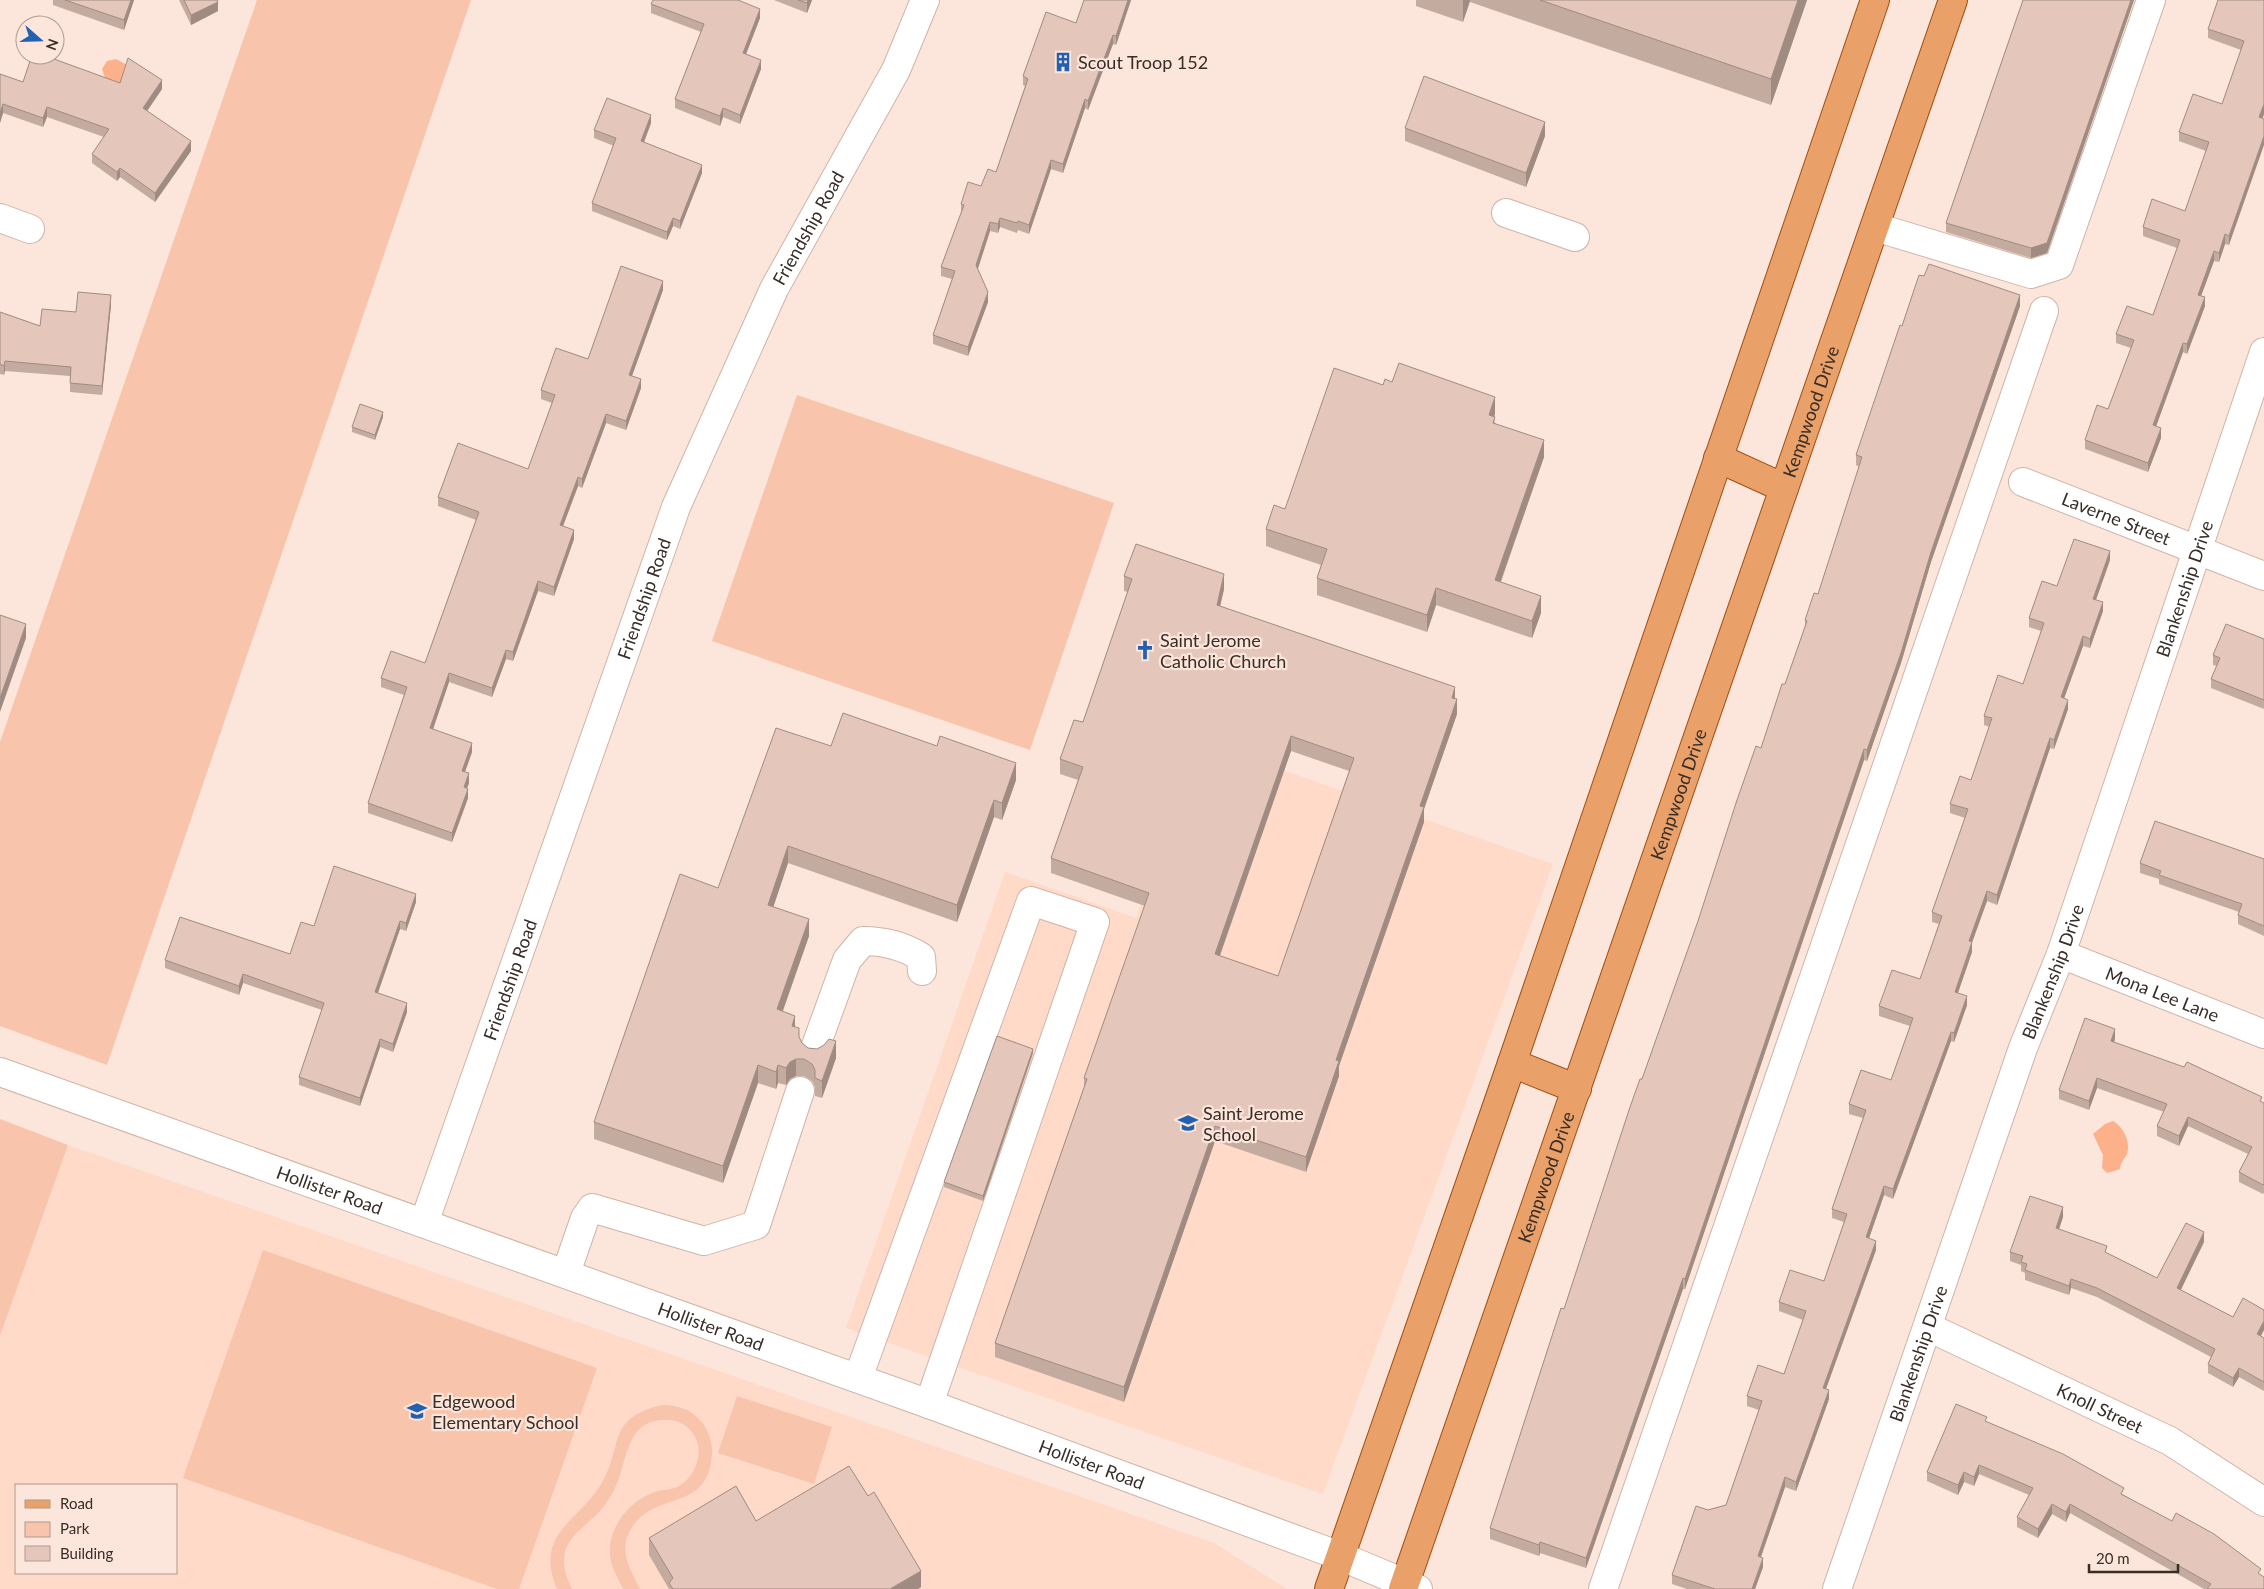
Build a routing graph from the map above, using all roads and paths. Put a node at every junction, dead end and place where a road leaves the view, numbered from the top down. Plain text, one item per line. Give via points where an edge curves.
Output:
1 (925, 0) edge
2 (1875, 0) edge
3 (1953, 0) edge
4 (2151, 0) edge
5 (1506, 213) dead end
6 (0, 218) edge
7 (1875, 227) junction
8 (30, 229) dead end
9 (1575, 237) dead end
10 (2044, 311) dead end
11 (2264, 352) edge
12 (1718, 458) junction
13 (2023, 482) dead end
14 (1784, 488) junction
15 (2196, 549) junction
16 (2264, 576) edge
17 (2061, 954) junction
18 (922, 971) dead end
19 (2264, 1034) edge
20 (814, 1051) edge
21 (1512, 1063) junction
22 (0, 1072) edge
23 (1576, 1089) junction
24 (800, 1091) dead end
25 (424, 1223) junction
26 (566, 1274) junction
27 (1928, 1327) junction
28 (858, 1378) junction
29 (930, 1404) junction
30 (2264, 1502) edge
31 (1340, 1556) junction
32 (1408, 1588) edge
33 (1329, 1589) edge
34 (1603, 1589) edge
35 (1837, 1589) edge

1 - 25 street, Friendship Road via 896,70 774,290 676,507
2 - 12 main road
3 - 7 main road, Kempwood Drive
4 - 7 street via 2059,265 2031,274
5 - 9 street
6 - 8 street
7 - 14 main road, Kempwood Drive
10 - 34 street
11 - 15 street, Blankenship Drive
12 - 14 main road
12 - 21 main road
13 - 15 street, Laverne Street
14 - 23 main road, Kempwood Drive
15 - 16 street, Laverne Street
15 - 17 street, Blankenship Drive
17 - 19 street, Mona Lee Lane
17 - 27 street, Blankenship Drive via 2023,1048
18 - 20 street via 921,957 910,950 884,941 863,941 847,960
21 - 23 main road
21 - 31 main road
22 - 25 street, Hollister Road
23 - 32 main road, Kempwood Drive
24 - 26 street via 756,1225 704,1241 592,1208 585,1218
25 - 26 street, Hollister Road
26 - 28 street, Hollister Road
27 - 30 street, Knoll Street via 2170,1442
27 - 35 street, Blankenship Drive
28 - 29 street, Hollister Road
28 - 29 street via 1031,901 1094,922
29 - 31 street, Hollister Road
31 - 32 street, Hollister Road
31 - 33 main road

